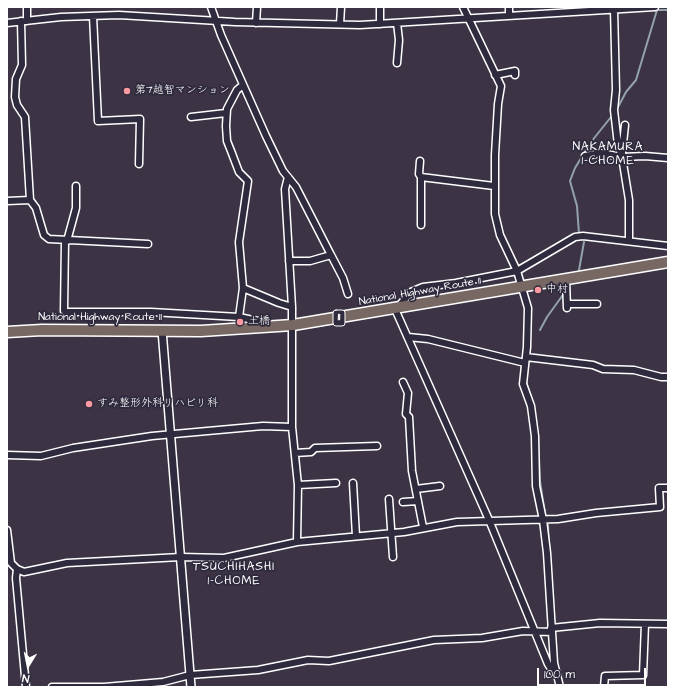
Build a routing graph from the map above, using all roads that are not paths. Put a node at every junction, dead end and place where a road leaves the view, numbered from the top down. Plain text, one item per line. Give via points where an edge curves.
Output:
1 (27, 7) edge
2 (211, 7) edge
3 (257, 7) edge
4 (340, 7) edge
5 (380, 7) edge
6 (463, 7) edge
7 (509, 7) edge
8 (655, 7) edge
9 (623, 8) edge
10 (614, 9) junction
11 (93, 16) junction
12 (509, 16) junction
13 (468, 19) junction
14 (24, 21) junction
15 (216, 21) junction
16 (7, 23) edge
17 (256, 23) junction
18 (397, 23) junction
19 (340, 24) junction
20 (380, 24) junction
21 (397, 62) dead end
22 (495, 74) junction
23 (515, 76) dead end
24 (243, 85) junction
25 (226, 113) junction
26 (191, 117) dead end
27 (625, 125) dead end
28 (585, 156) dead end
29 (622, 157) junction
30 (668, 158) edge
31 (420, 161) dead end
32 (139, 164) dead end
33 (288, 177) junction
34 (421, 177) junction
35 (76, 186) dead end
36 (494, 186) junction
37 (30, 200) junction
38 (7, 201) edge
39 (421, 225) dead end
40 (630, 240) junction
41 (66, 241) junction
42 (148, 244) dead end
43 (668, 246) edge
44 (330, 255) junction
45 (289, 261) junction
46 (668, 262) edge
47 (517, 271) junction
48 (566, 286) junction
49 (523, 287) junction
50 (243, 288) junction
51 (348, 294) dead end
52 (597, 304) dead end
53 (292, 307) junction
54 (396, 309) junction
55 (239, 317) junction
56 (293, 325) junction
57 (265, 327) junction
58 (162, 330) junction
59 (7, 332) edge
60 (408, 337) junction
61 (526, 360) junction
62 (668, 377) edge
63 (403, 382) dead end
64 (292, 427) junction
65 (170, 435) junction
66 (377, 446) dead end
67 (295, 453) junction
68 (7, 455) edge
69 (336, 483) dead end
70 (353, 483) dead end
71 (298, 485) junction
72 (440, 486) dead end
73 (668, 488) edge
74 (416, 489) junction
75 (389, 499) dead end
76 (418, 501) junction
77 (403, 502) dead end
78 (489, 520) junction
79 (543, 520) junction
80 (423, 528) junction
81 (7, 530) edge
82 (391, 533) junction
83 (356, 536) junction
84 (297, 542) junction
85 (181, 557) junction
86 (393, 557) dead end
87 (17, 570) junction
88 (645, 624) junction
89 (668, 624) edge
90 (552, 630) junction
91 (536, 632) junction
92 (190, 675) junction
93 (556, 676) junction
94 (26, 687) edge
95 (52, 687) edge
96 (191, 687) edge
97 (560, 687) edge
98 (604, 687) edge

1 - 14 street
2 - 15 street
3 - 17 street
4 - 19 street
5 - 20 street
6 - 13 street
7 - 12 street
8 - 9 street
9 - 10 street
10 - 12 street
10 - 29 street via 614,110
11 - 14 street
11 - 15 street via 119,15
11 - 32 street via 98,121 140,119
12 - 13 street
13 - 18 street
13 - 22 street
14 - 16 street
14 - 37 street via 22,65 16,79 15,97 25,117
15 - 17 street
15 - 24 street
17 - 19 street
18 - 20 street
18 - 21 street
19 - 20 street
22 - 23 street via 515,71
22 - 36 street via 501,86
24 - 25 street via 237,90
24 - 33 street
25 - 26 street
25 - 50 street via 227,141 240,172 248,181 239,242
27 - 29 street
28 - 29 street via 600,153
29 - 30 street
29 - 40 street via 629,200
31 - 34 street
33 - 44 street via 296,187
33 - 45 street via 285,189
34 - 36 street
34 - 39 street
35 - 41 street via 76,208
36 - 47 street via 495,214 500,235
37 - 38 street
37 - 41 street via 36,208 44,235 49,239
40 - 43 street
40 - 47 street via 575,237
41 - 42 street
41 - 55 street via 64,310
44 - 45 street via 310,261
44 - 51 street via 343,278
45 - 53 street
46 - 48 highway, National Highway Route 11 / 11
47 - 49 street
47 - 54 street via 423,287 411,292
48 - 49 highway, National Highway Route 11 / 11
48 - 52 street via 567,306
49 - 54 highway, National Highway Route 11 / 11
49 - 61 street via 528,308
50 - 53 street
50 - 55 street
53 - 56 street
54 - 56 highway, National Highway Route 11 / 11
54 - 60 street
55 - 57 street via 262,322
56 - 57 highway, National Highway Route 11 / 11
56 - 64 street
57 - 58 highway, National Highway Route 11 / 11 via 201,331
58 - 59 highway, National Highway Route 11 / 11
58 - 65 street
60 - 61 street via 428,338
60 - 78 street
61 - 62 street via 593,366 603,370 634,370
61 - 79 street via 523,384 531,406 536,445 536,486
63 - 74 street via 408,393 406,414
64 - 65 street via 263,426
64 - 67 street
65 - 68 street via 73,448 41,456
65 - 85 street
66 - 67 street via 315,448 311,452
67 - 71 street
69 - 71 street
70 - 83 street
71 - 84 street
72 - 74 street
73 - 79 street via 660,488 660,507
74 - 76 street
75 - 82 street
76 - 77 street
76 - 80 street
78 - 79 street
78 - 80 street
78 - 91 street
79 - 90 street
80 - 82 street
81 - 87 street via 11,563
82 - 83 street
82 - 86 street
83 - 84 street
84 - 85 street via 224,558
85 - 87 street via 67,563 24,572
85 - 92 street
87 - 94 street
88 - 89 street
88 - 90 street via 600,623
88 - 98 street via 644,675 605,676
90 - 91 street
90 - 93 street
91 - 92 street via 434,640 329,661 308,660 258,670
91 - 93 street via 548,664
92 - 95 street via 163,682 104,687
92 - 96 street
93 - 97 street

